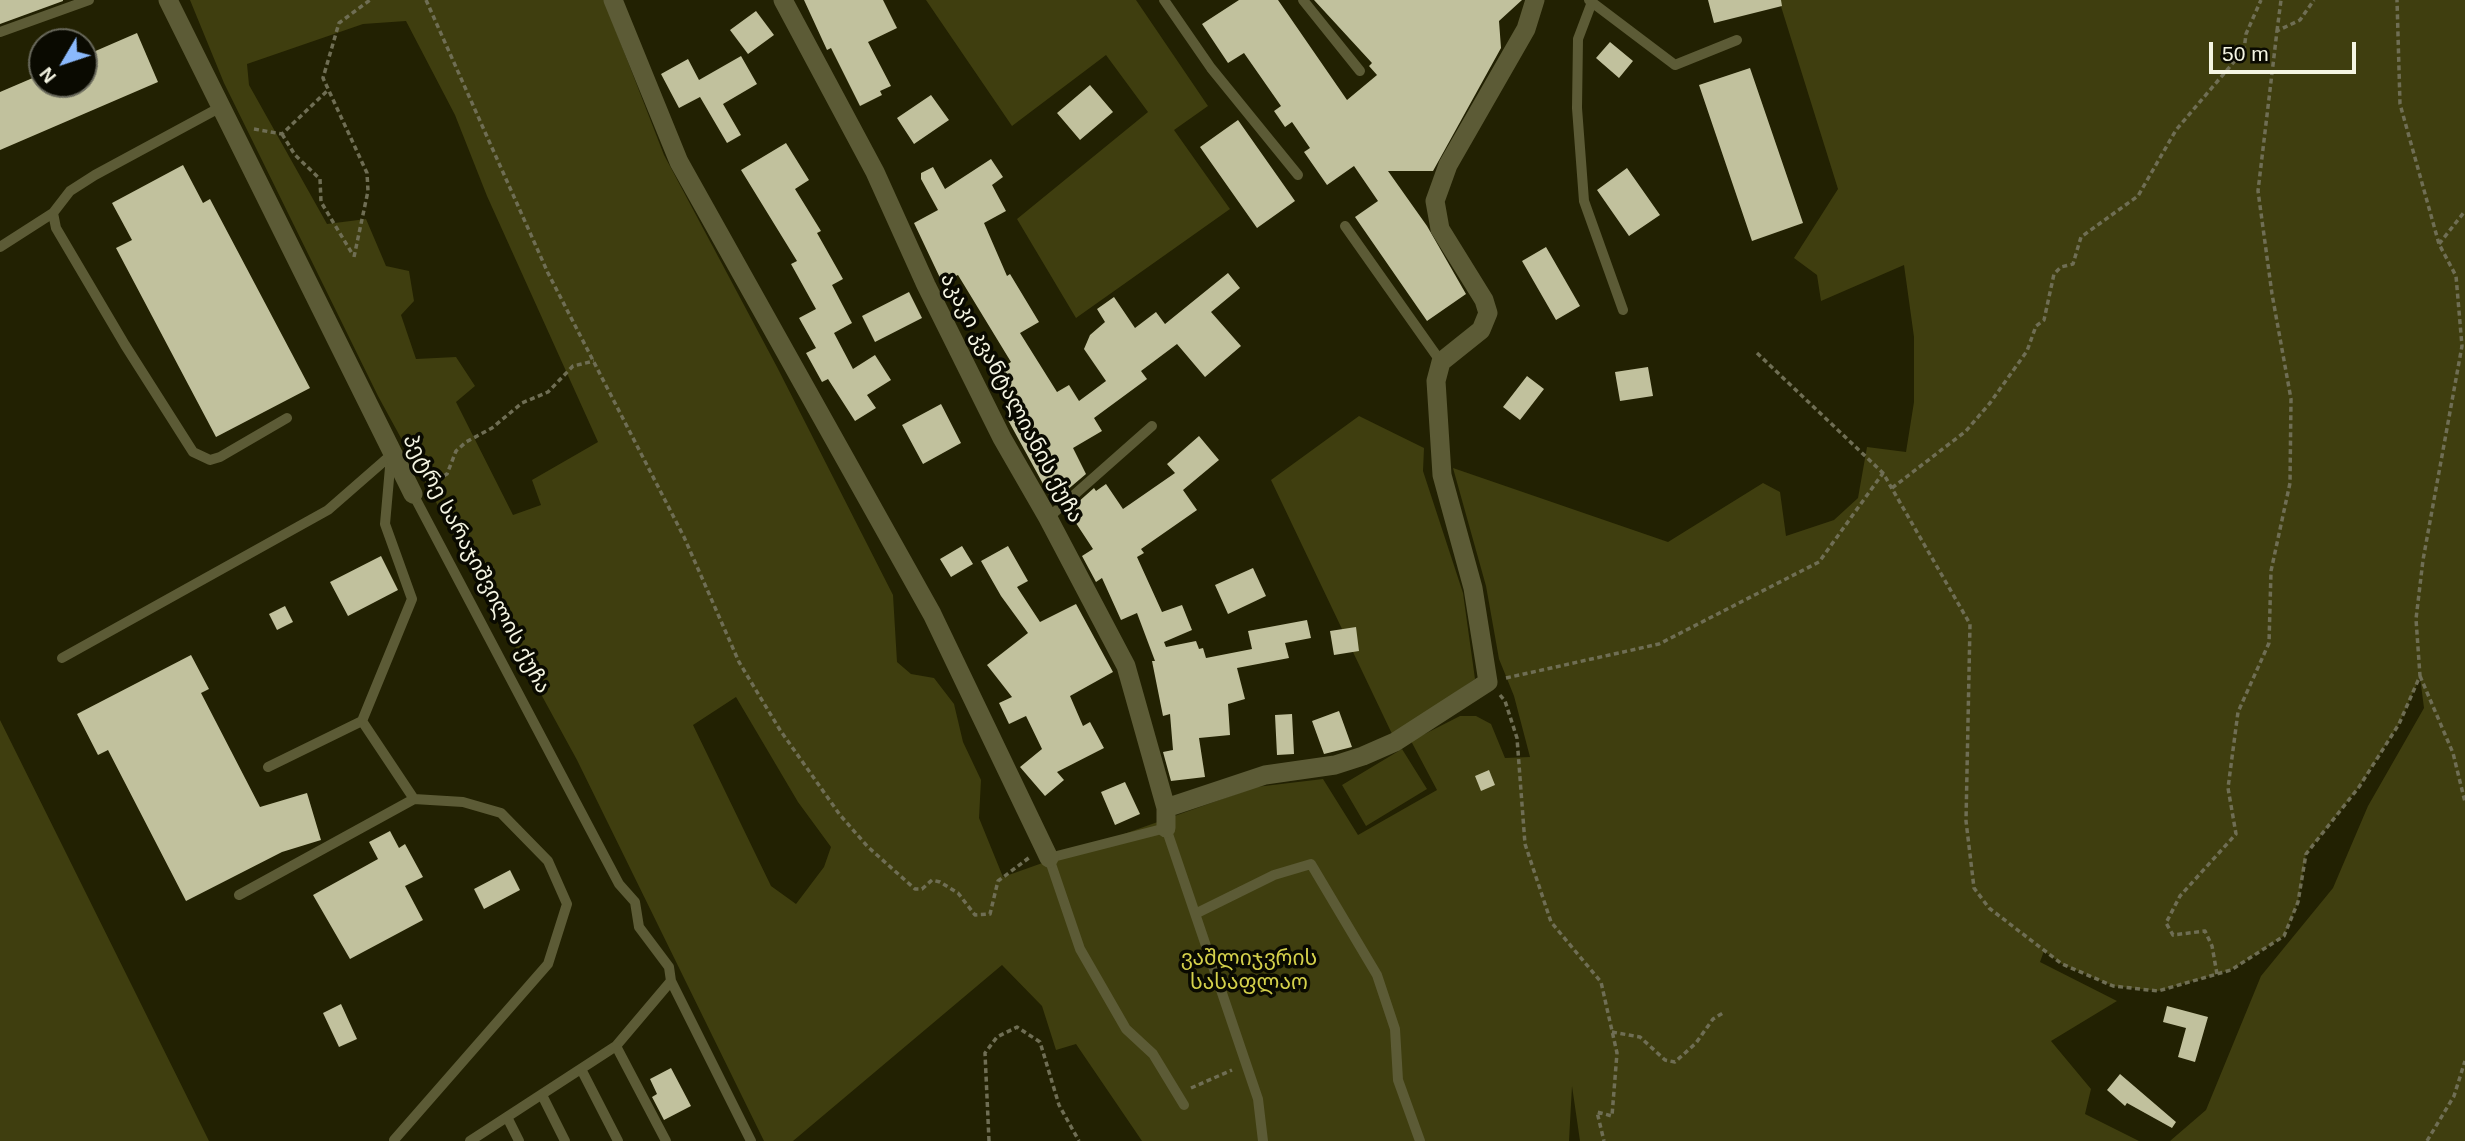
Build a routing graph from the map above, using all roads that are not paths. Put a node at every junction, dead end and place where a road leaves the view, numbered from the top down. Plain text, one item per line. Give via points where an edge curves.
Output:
1 (89, 0) edge
2 (168, 0) edge
3 (613, 0) edge
4 (783, 0) edge
5 (1164, 0) edge
6 (1303, 0) edge
7 (1535, 0) edge
8 (1590, 1) edge
9 (0, 32) edge
10 (1737, 40) dead end
11 (1360, 71) dead end
12 (219, 108) junction
13 (1298, 175) dead end
14 (52, 213) junction
15 (1345, 226) dead end
16 (0, 247) edge
17 (1623, 310) dead end
18 (1441, 362) junction
19 (287, 418) dead end
20 (1152, 426) dead end
21 (391, 455) junction
22 (413, 494) joint
23 (1048, 518) junction
24 (62, 658) dead end
25 (362, 722) junction
26 (268, 767) dead end
27 (415, 799) junction
28 (1166, 808) junction
29 (1167, 828) junction
30 (1046, 854) junction
31 (239, 895) dead end
32 (1197, 913) junction
33 (671, 981) junction
34 (616, 1046) junction
35 (581, 1069) junction
36 (541, 1095) junction
37 (1184, 1105) dead end
38 (507, 1117) junction
39 (394, 1140) edge
40 (470, 1141) edge
41 (519, 1141) edge
42 (565, 1141) edge
43 (618, 1141) edge
44 (666, 1141) edge
45 (751, 1141) edge
46 (1263, 1141) edge
47 (1420, 1141) edge

1 - 9 lane
2 - 12 street, პეტრე სარაჯიშვილის ქუჩა
3 - 30 street via 679,162 932,614
4 - 23 street, აკაკი კვანტალიანის ქუჩა via 875,172 1002,438
5 - 13 lane via 1211,68
6 - 11 lane
7 - 18 street via 1526,29 1448,165 1436,201 1440,229 1488,313 1481,330
8 - 10 lane via 1675,65
8 - 17 lane via 1578,40 1577,108 1584,201
12 - 14 lane via 95,175 70,191
12 - 21 street, პეტრე სარაჯიშვილის ქუჩა
14 - 16 lane
14 - 19 lane via 56,228 125,345 193,452 210,460 220,457
15 - 18 lane
18 - 28 street via 1436,381 1442,475 1473,588 1488,682 1395,742 1363,756 1335,765 1265,775
20 - 23 lane
21 - 22 street, პეტრე სარაჯიშვილის ქუჩა
21 - 24 lane via 328,510
21 - 25 lane via 385,524 412,598
22 - 33 lane, პეტრე სარაჯიშვილის ქუჩა via 619,884 635,902 639,927 664,958
23 - 28 street, აკაკი კვანტალიანის ქუჩა via 1126,666
25 - 26 lane
25 - 27 lane
27 - 31 lane
27 - 39 lane via 463,802 501,813 548,861 567,904 548,964
28 - 29 street, აკაკი კვანტალიანის ქუჩა
29 - 30 lane
29 - 32 lane
30 - 37 lane via 1080,949 1126,1029 1153,1054
32 - 46 lane via 1258,1099
32 - 47 lane via 1274,875 1311,864 1377,975 1395,1028 1398,1080
33 - 34 lane
33 - 45 lane, პეტრე სარაჯიშვილის ქუჩა
34 - 35 lane
34 - 44 lane
35 - 36 lane
35 - 43 lane
36 - 38 lane
36 - 42 lane
38 - 40 lane
38 - 41 lane

